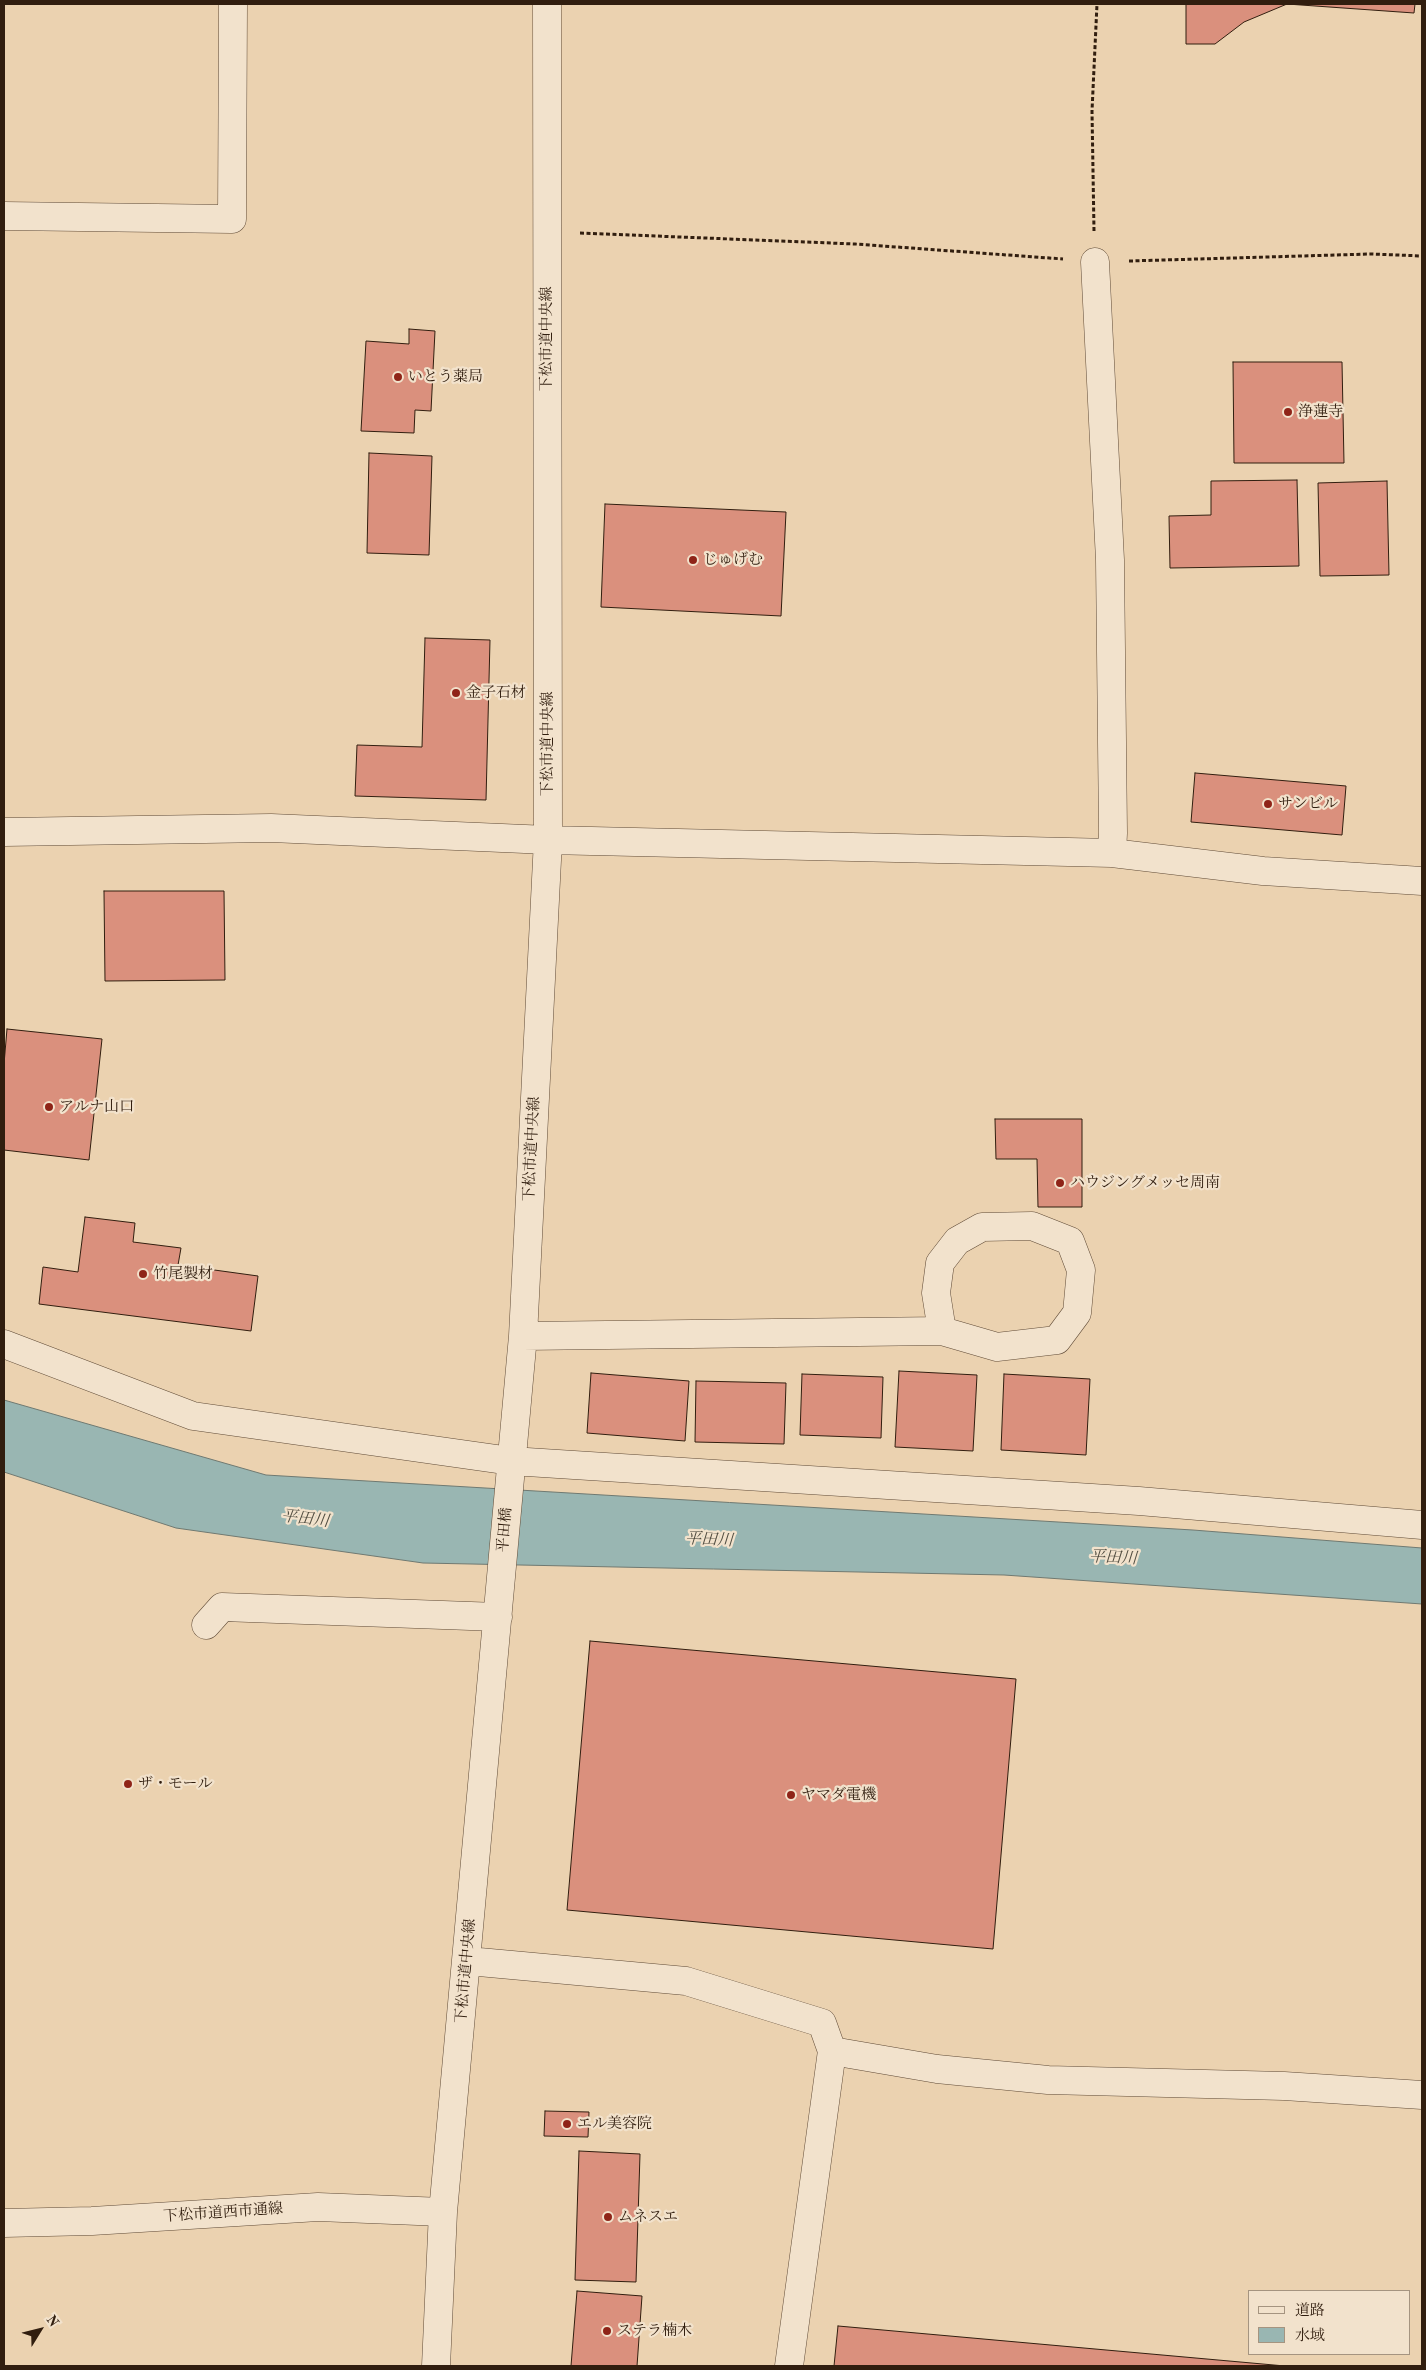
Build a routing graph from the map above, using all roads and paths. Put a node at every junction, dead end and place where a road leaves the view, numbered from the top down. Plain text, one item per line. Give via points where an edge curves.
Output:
1 (233, 4) edge
2 (547, 4) edge
3 (1097, 4) edge
4 (4, 216) edge
5 (547, 232) junction
6 (1422, 256) edge
7 (1095, 262) junction
8 (4, 832) edge
9 (548, 840) junction
10 (1112, 853) junction
11 (1422, 881) edge
12 (942, 1331) junction
13 (523, 1336) junction
14 (4, 1344) edge
15 (510, 1472) junction
16 (1422, 1525) edge
17 (501, 1576) joint
18 (498, 1617) junction
19 (206, 1625) dead end
20 (468, 1961) junction
21 (832, 2051) junction
22 (1422, 2095) edge
23 (443, 2212) junction
24 (4, 2223) edge
25 (436, 2366) edge
26 (789, 2366) edge

1 - 4 street via 232,219
2 - 5 street, 下松市道中央線
3 - 7 path via 1092,112
5 - 7 path via 855,244
5 - 9 street, 下松市道中央線
6 - 7 path via 1370,254
7 - 10 street via 1110,560
8 - 9 street via 271,828
9 - 10 street
9 - 13 street, 下松市道中央線
10 - 11 street via 1263,871
12 - 12 street via 936,1293 940,1263 957,1241 982,1227 1032,1226 1070,1241 1081,1270 1077,1314 1057,1340 997,1347
12 - 13 street
13 - 15 street, 下松市道中央線
14 - 15 street via 193,1416
15 - 16 street via 1139,1501
15 - 17 street, 平田橋
17 - 18 street, 下松市道中央線
18 - 19 street via 222,1607
18 - 20 street, 下松市道中央線
20 - 21 street via 686,1981 822,2023
20 - 23 street, 下松市道中央線
21 - 22 street via 938,2069 1048,2080 1284,2086
21 - 26 street
23 - 24 street, 下松市道西市通線 via 318,2207
23 - 25 street, 下松市道中央線

